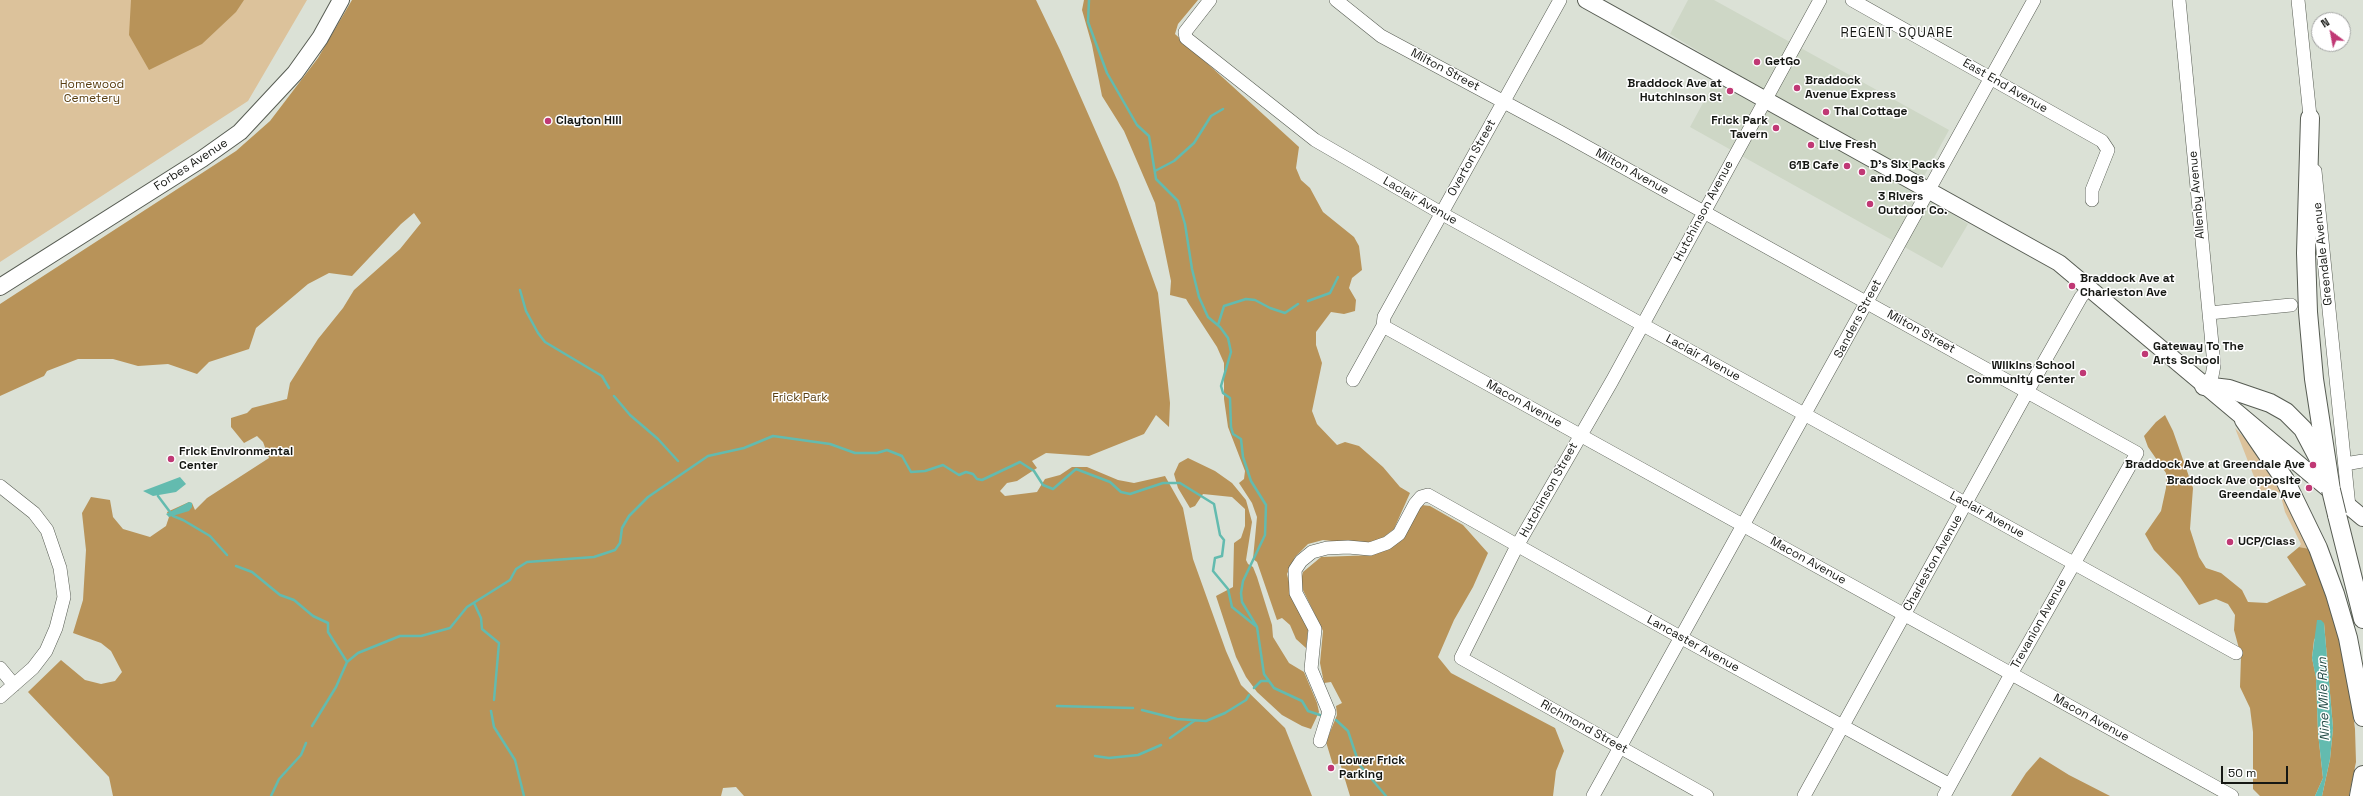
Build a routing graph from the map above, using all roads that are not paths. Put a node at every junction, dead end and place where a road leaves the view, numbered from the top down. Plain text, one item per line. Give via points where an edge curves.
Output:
1 (341, 0) edge
2 (1210, 0) edge
3 (1336, 0) edge
4 (1560, 0) edge
5 (1586, 0) edge
6 (1820, 0) edge
7 (1852, 0) edge
8 (2034, 0) edge
9 (2179, 0) edge
10 (2298, 0) edge
11 (1991, 77) junction
12 (1765, 98) junction
13 (1504, 101) junction
14 (2310, 118) junction
15 (1560, 132) joint
16 (1928, 189) junction
17 (2092, 200) dead end
18 (1704, 212) junction
19 (1441, 213) junction
20 (0, 287) edge
21 (2088, 289) junction
22 (1867, 302) junction
23 (2291, 305) dead end
24 (2210, 313) junction
25 (1380, 322) junction
26 (1641, 324) junction
27 (1353, 380) dead end
28 (2204, 386) junction
29 (2027, 392) junction
30 (1805, 415) junction
31 (2244, 420) junction
32 (1580, 435) junction
33 (2137, 453) joint
34 (2363, 461) edge
35 (2345, 464) junction
36 (2326, 471) junction
37 (0, 486) edge
38 (1966, 503) junction
39 (2343, 511) junction
40 (2363, 518) edge
41 (1743, 525) junction
42 (1517, 546) junction
43 (2074, 563) junction
44 (1904, 614) junction
45 (2363, 619) edge
46 (1680, 637) junction
47 (2236, 654) dead end
48 (1461, 658) joint
49 (0, 668) edge
50 (2011, 674) junction
51 (14, 685) junction
52 (0, 697) edge
53 (2363, 717) edge
54 (1843, 726) junction
55 (1320, 741) dead end
56 (1620, 748) junction
57 (2363, 775) edge
58 (1947, 791) edge
59 (1593, 796) edge
60 (1707, 796) edge
61 (1804, 796) edge
62 (2232, 796) edge
63 (2359, 796) edge

1 - 20 main road, Forbes Avenue via 320,38 294,73 240,132
2 - 19 street, Laclair Avenue via 1185,32 1186,38 1304,133
3 - 13 street, Milton Street via 1381,36
4 - 13 street, Overton Street
5 - 12 main road
6 - 12 street, Hutchinson Avenue
7 - 11 street, East End Avenue
8 - 11 street, Sanders Street
9 - 24 street, Allenby Avenue
10 - 14 street, Greendale Avenue
11 - 16 street, Sanders Street
11 - 17 street, East End Avenue via 2102,141 2108,150 2092,190
12 - 16 main road
12 - 18 street, Hutchinson Avenue
13 - 15 street, Milton Street
13 - 19 street, Overton Street
14 - 35 street, Greendale Avenue
14 - 36 highway via 2307,282 2313,366
15 - 18 street, Milton Avenue
16 - 21 main road via 2059,263
16 - 22 street, Sanders Street
18 - 22 street, Milton Street
18 - 26 street, Hutchinson Avenue
19 - 25 street, Overton Street
19 - 26 street, Laclair Avenue
21 - 28 main road
21 - 29 street, Charleston Avenue via 2080,297
22 - 29 street, Milton Street
22 - 30 street, Sanders Street
23 - 24 street
24 - 28 street, Allenby Avenue via 2214,372
25 - 27 street, Overton Street
25 - 32 street, Macon Avenue
26 - 30 street, Laclair Avenue
26 - 32 street, Hutchinson Street via 1612,381
28 - 31 main road
28 - 36 highway via 2229,389 2270,403 2286,412 2298,422
29 - 33 street, Milton Street
29 - 38 street, Charleston Avenue
30 - 38 street, Laclair Avenue
30 - 41 street, Sanders Street
31 - 39 main road
31 - 53 highway via 2285,480 2327,570 2348,638
32 - 41 street, Macon Avenue
32 - 42 street, Hutchinson Street
33 - 43 street, Trevanion Avenue
34 - 35 street
35 - 39 street, Greendale Avenue
36 - 39 highway, bridge via 2331,490
37 - 51 street via 34,513 47,530 60,568 64,597 56,628 46,651 33,668
38 - 43 street, Laclair Avenue
38 - 44 street, Charleston Avenue
39 - 40 main road
39 - 45 highway
41 - 44 street, Macon Avenue
41 - 46 street, Sanders Street
42 - 46 street, Lancaster Avenue
42 - 48 street, Hutchinson Street
42 - 55 street, Lancaster Avenue via 1428,495 1421,497 1415,504 1400,534 1387,544 1370,549 1328,548 1312,552 1301,561 1295,570 1296,593 1315,629 1311,668 1329,712
43 - 47 street, Laclair Avenue
43 - 50 street, Trevanion Avenue
44 - 50 street, Macon Avenue
44 - 54 street, Charleston Avenue
46 - 54 street, Lancaster Avenue
46 - 56 street, Sanders Street
48 - 56 street, Richmond Street
49 - 51 street
50 - 58 street, Trevanion Avenue
50 - 62 street, Macon Avenue
51 - 52 street
54 - 58 street, Lancaster Avenue
54 - 61 street, Charleston Avenue
56 - 59 street, Sanders Street
56 - 60 street, Richmond Street
57 - 63 highway

